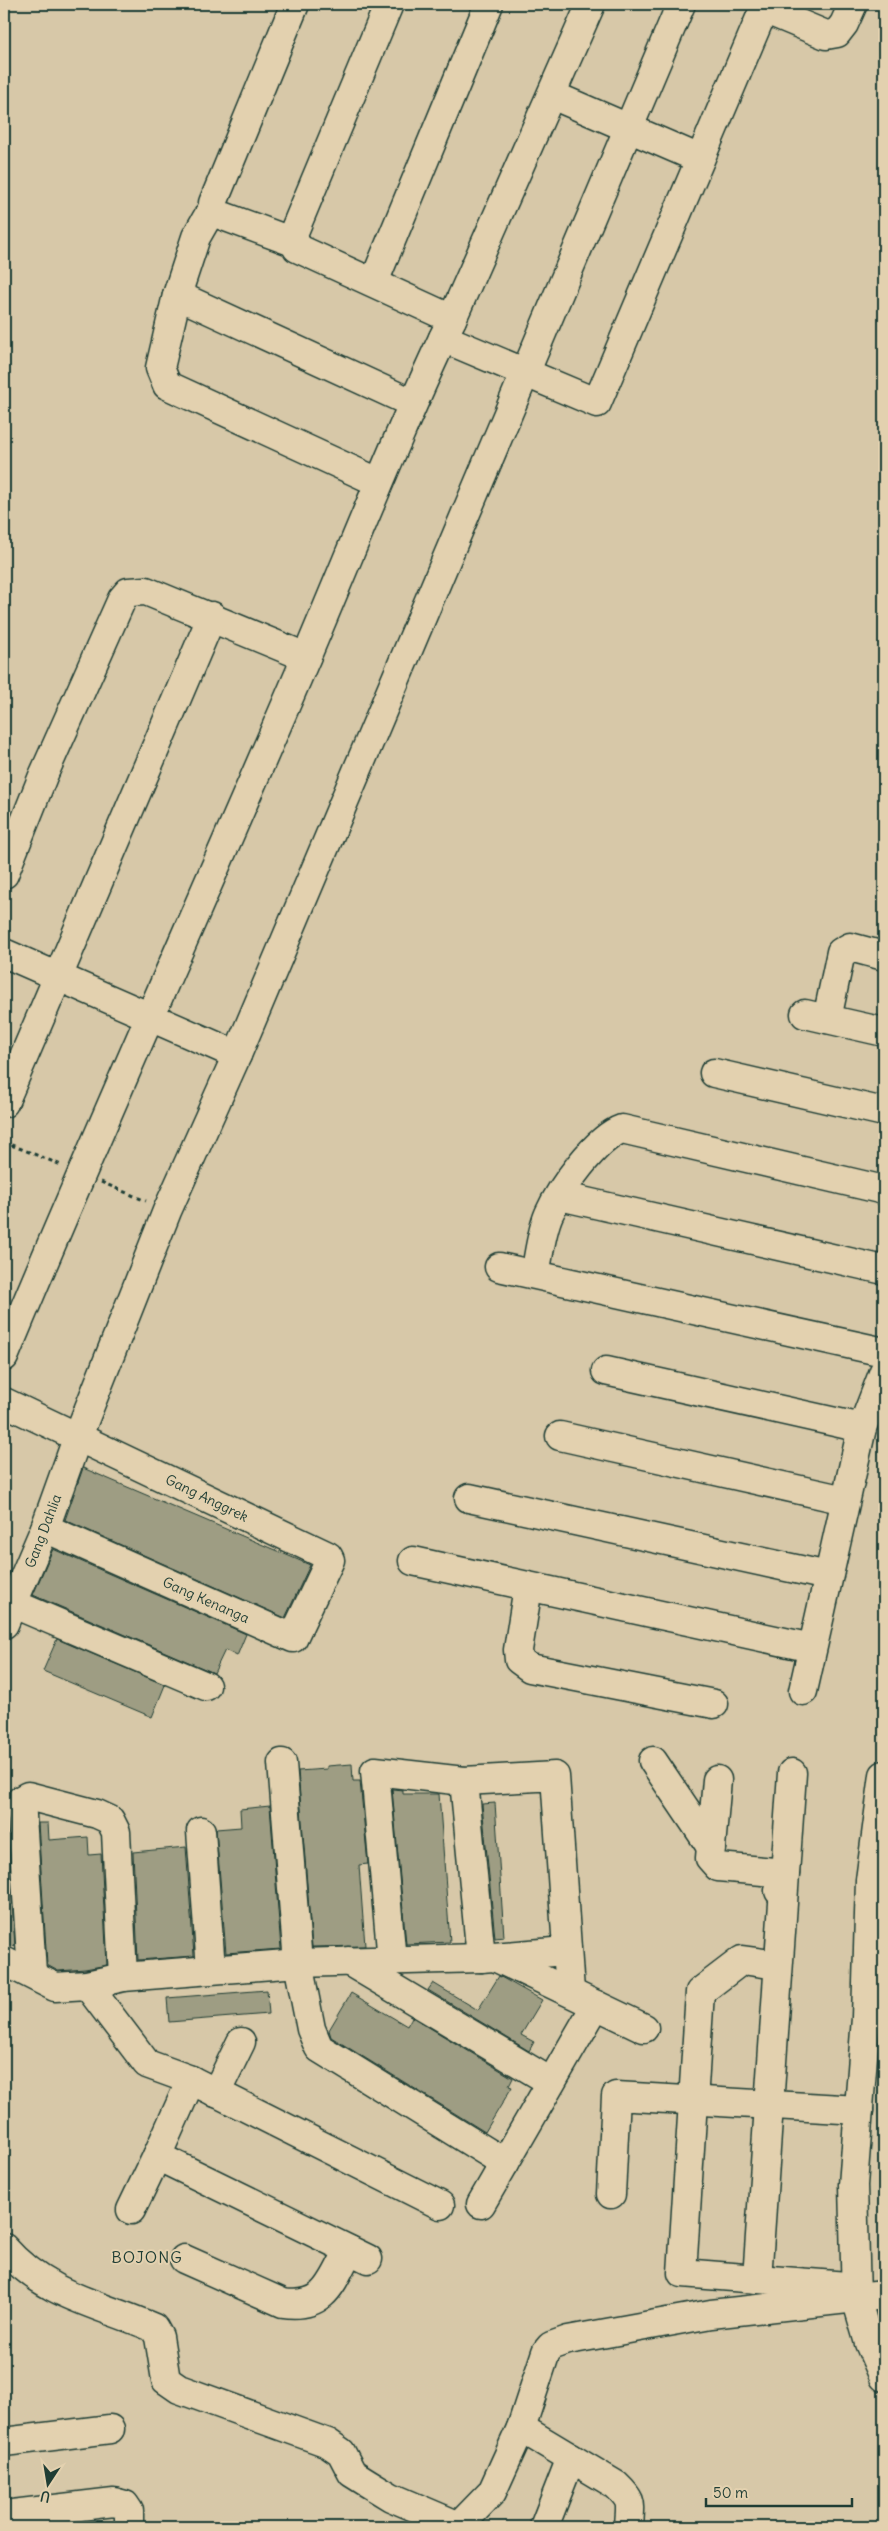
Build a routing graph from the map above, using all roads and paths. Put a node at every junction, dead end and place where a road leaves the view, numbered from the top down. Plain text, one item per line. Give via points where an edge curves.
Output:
1 (295, 4) edge
2 (389, 4) edge
3 (489, 4) edge
4 (591, 4) edge
5 (681, 4) edge
6 (853, 4) edge
7 (765, 6) edge
8 (552, 95) junction
9 (628, 128) junction
10 (700, 159) junction
11 (212, 209) junction
12 (293, 242) junction
13 (374, 282) junction
14 (177, 295) junction
15 (447, 329) junction
16 (525, 373) junction
17 (412, 403) junction
18 (378, 482) junction
19 (212, 616) junction
20 (306, 657) junction
21 (4, 874) edge
22 (4, 953) edge
23 (884, 956) edge
24 (59, 978) junction
25 (149, 1016) junction
26 (884, 1032) edge
27 (14, 1054) edge
28 (237, 1055) junction
29 (714, 1073) dead end
30 (4, 1103) edge
31 (884, 1112) edge
32 (884, 1190) edge
33 (560, 1196) junction
34 (499, 1267) dead end
35 (884, 1270) edge
36 (535, 1274) junction
37 (884, 1352) edge
38 (4, 1357) edge
39 (606, 1371) dead end
40 (884, 1371) edge
41 (4, 1402) edge
42 (862, 1428) junction
43 (78, 1436) junction
44 (560, 1436) dead end
45 (469, 1498) dead end
46 (845, 1500) junction
47 (45, 1528) junction
48 (413, 1561) dead end
49 (328, 1565) joint
50 (828, 1576) junction
51 (528, 1587) junction
52 (9, 1614) edge
53 (812, 1648) junction
54 (206, 1686) dead end
55 (803, 1691) dead end
56 (714, 1704) dead end
57 (653, 1761) dead end
58 (282, 1763) dead end
59 (792, 1773) dead end
60 (884, 1775) edge
61 (464, 1780) junction
62 (716, 1780) dead end
63 (201, 1831) dead end
64 (711, 1847) junction
65 (785, 1873) junction
66 (876, 1949) edge
67 (566, 1950) junction
68 (488, 1958) junction
69 (4, 1961) edge
70 (348, 1961) junction
71 (392, 1961) junction
72 (298, 1963) junction
73 (768, 1964) junction
74 (212, 1969) junction
75 (32, 1973) junction
76 (123, 1976) junction
77 (87, 1985) junction
78 (570, 1991) junction
79 (596, 2005) junction
80 (644, 2028) dead end
81 (241, 2042) dead end
82 (191, 2080) junction
83 (551, 2082) junction
84 (216, 2093) junction
85 (693, 2100) junction
86 (769, 2105) junction
87 (859, 2110) junction
88 (157, 2156) junction
89 (505, 2162) junction
90 (611, 2194) dead end
91 (481, 2204) dead end
92 (440, 2205) dead end
93 (130, 2210) dead end
94 (4, 2248) edge
95 (184, 2259) dead end
96 (757, 2279) junction
97 (856, 2292) junction
98 (884, 2295) edge
99 (884, 2377) edge
100 (521, 2428) junction
101 (110, 2429) dead end
102 (4, 2442) edge
103 (571, 2458) junction
104 (4, 2515) edge
105 (129, 2527) edge
106 (458, 2527) edge
107 (544, 2527) edge
108 (628, 2527) edge

1 - 11 street
2 - 12 street via 293,234
3 - 13 street
4 - 8 street
5 - 9 street, Gang Dahlia
6 - 7 street via 837,33 826,35
7 - 10 street
8 - 9 street
8 - 15 street
9 - 10 street
9 - 16 street, Gang Dahlia
10 - 16 street via 597,403
11 - 12 street via 215,213
11 - 14 street via 196,237
12 - 13 street via 296,248
13 - 15 street
14 - 17 street
14 - 18 street via 160,368 166,385
15 - 16 street
15 - 17 street
16 - 28 street, Gang Dahlia
17 - 18 street
18 - 20 street
19 - 20 street
19 - 21 street via 146,591 128,592 47,767
19 - 24 street
20 - 25 street
22 - 24 street
23 - 26 street via 850,948 841,952 816,1016
24 - 25 street
24 - 27 street
25 - 28 street
25 - 38 street
27 - 30 street
28 - 43 street, Gang Dahlia via 167,1211
29 - 31 street
32 - 33 street via 622,1129 612,1132 584,1160
33 - 35 street
33 - 36 street via 548,1215
34 - 36 street
36 - 37 street
39 - 42 street
40 - 42 street
41 - 43 street
42 - 46 street
43 - 47 street, Gang Dahlia
43 - 49 street, Gang Anggrek via 328,1556
44 - 46 street
45 - 50 street
46 - 50 street
47 - 49 street, Gang Kenanga via 293,1638
47 - 52 street, Gang Dahlia
48 - 51 street
50 - 53 street
51 - 53 street
51 - 56 street via 518,1650 519,1660 530,1668
52 - 54 street
53 - 55 street
57 - 64 street
58 - 72 street
59 - 65 street
60 - 66 street via 871,1871
61 - 67 street via 555,1776
61 - 68 street
61 - 71 street via 375,1771
62 - 64 street
63 - 74 street
64 - 65 street via 710,1858 718,1867
65 - 73 street
66 - 87 street
67 - 68 street
67 - 78 street
68 - 71 street
68 - 78 street
69 - 75 street
70 - 71 street
70 - 72 street
70 - 83 street
72 - 74 street
72 - 89 street via 310,2029 319,2048
73 - 85 street via 742,1960 700,1992
73 - 86 street
74 - 76 street
75 - 76 street via 21,1800 28,1796 110,1820 116,1832
75 - 77 street via 47,1985 56,1987
76 - 77 street
77 - 82 street via 147,2064
78 - 79 street
79 - 80 street
79 - 83 street
81 - 84 street
82 - 84 street
82 - 88 street
83 - 89 street
84 - 92 street
85 - 86 street
85 - 90 street via 616,2096
85 - 96 street via 682,2273
86 - 87 street
86 - 96 street
87 - 97 street via 854,2185
88 - 93 street
88 - 95 street via 358,2254 327,2291 308,2303 295,2304 283,2303
89 - 91 street
94 - 106 street via 42,2283 154,2328 160,2337 166,2380 179,2388 328,2443 341,2452 352,2473 391,2497
96 - 97 street
97 - 98 street
97 - 99 street via 869,2343
97 - 100 street via 559,2342 546,2352
100 - 103 street
100 - 106 street via 492,2492
101 - 102 street
103 - 107 street
103 - 108 street via 616,2485 628,2497 631,2506
104 - 105 street via 114,2502 125,2505 129,2511

